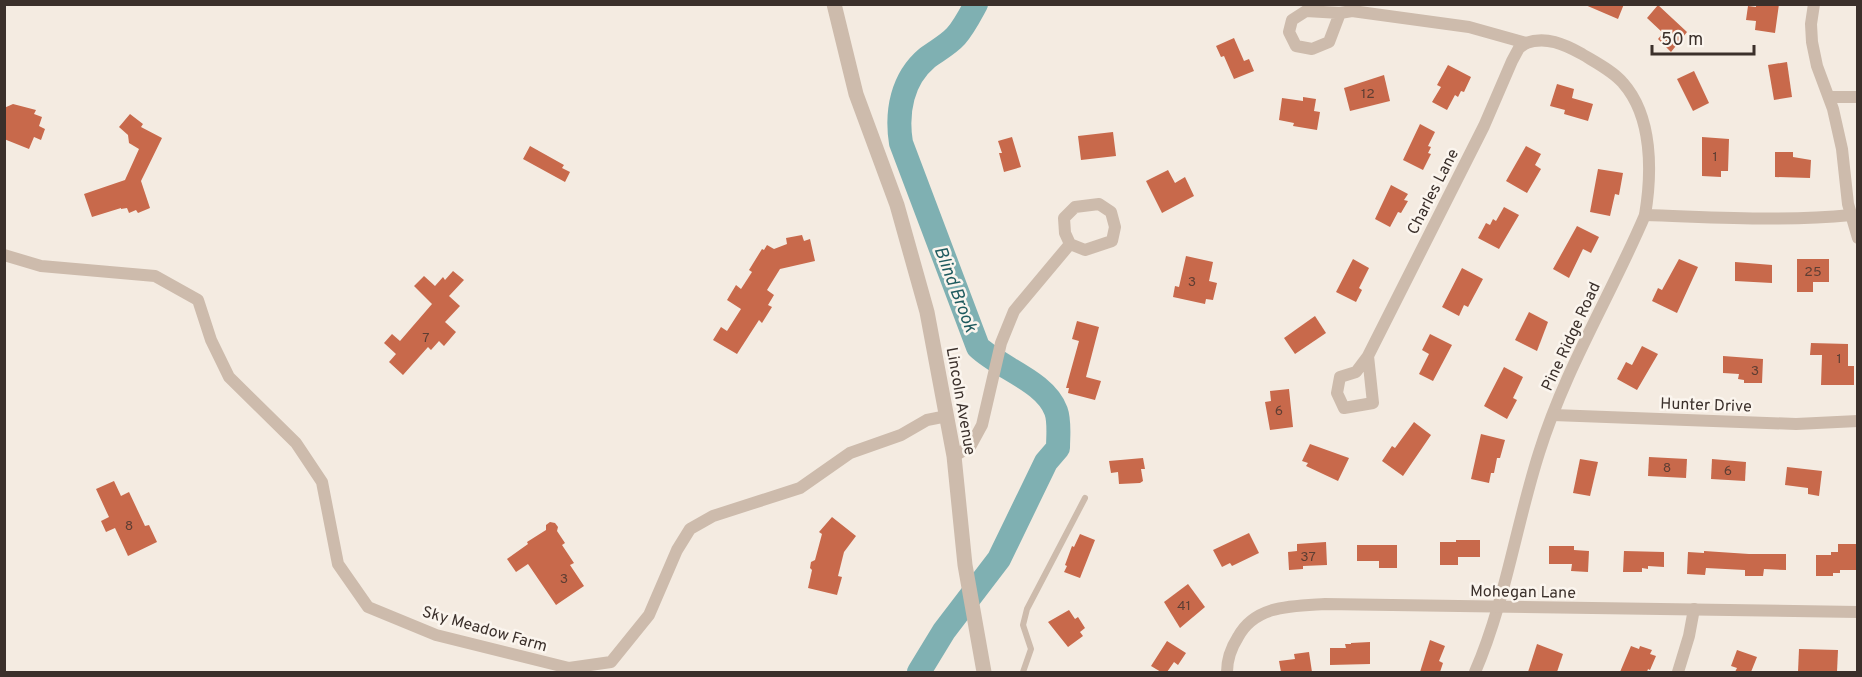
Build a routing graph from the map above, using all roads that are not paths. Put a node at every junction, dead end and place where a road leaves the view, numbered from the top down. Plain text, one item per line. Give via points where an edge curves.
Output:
1 (834, 4) edge
2 (1814, 4) edge
3 (1340, 13) dead end
4 (1526, 43) junction
5 (1829, 97) junction
6 (1857, 97) edge
7 (1645, 215) junction
8 (1851, 215) junction
9 (1857, 238) edge
10 (1070, 244) junction
11 (4, 255) edge
12 (1368, 356) dead end
13 (1553, 415) junction
14 (947, 416) junction
15 (1857, 421) edge
16 (954, 456) junction
17 (1085, 498) dead end
18 (1497, 608) junction
19 (1694, 609) junction
20 (1857, 612) edge
21 (984, 672) edge
22 (1023, 672) edge
23 (1227, 672) edge
24 (1475, 672) edge
25 (1678, 672) edge

1 - 14 street, Lincoln Avenue via 856,94 897,205 927,312
2 - 5 street via 1812,42
3 - 4 street, Pine Ridge Road via 1352,11 1469,27
4 - 7 street, Pine Ridge Road via 1535,40 1565,44 1623,83 1636,104 1650,156
4 - 12 street, Charles Lane via 1512,60 1484,126
5 - 6 street
5 - 8 street via 1842,149
7 - 8 street
7 - 13 street, Pine Ridge Road via 1572,364
8 - 9 street
10 - 10 street via 1085,250 1112,241 1115,227 1111,212 1099,204 1075,207 1064,218
10 - 16 street via 1014,311 1001,344 982,426 970,447
11 - 14 street, Sky Meadow Farm via 41,266 155,276 198,300 211,340 230,377 296,443 322,482 338,564 368,607 436,635 569,668 611,662 648,615 690,530 713,516 800,488 850,453 901,435 927,420
13 - 15 street, Hunter Drive via 1796,424
13 - 18 street, Pine Ridge Road via 1539,452
14 - 16 street, Lincoln Avenue
16 - 21 street, Lincoln Avenue via 965,565
17 - 22 lane via 1027,609 1023,625 1031,649
18 - 19 street, Mohegan Lane
18 - 23 street, Mohegan Lane via 1288,606 1251,620 1231,648
18 - 24 street, Pine Ridge Road
19 - 20 street, Mohegan Lane
19 - 25 street

